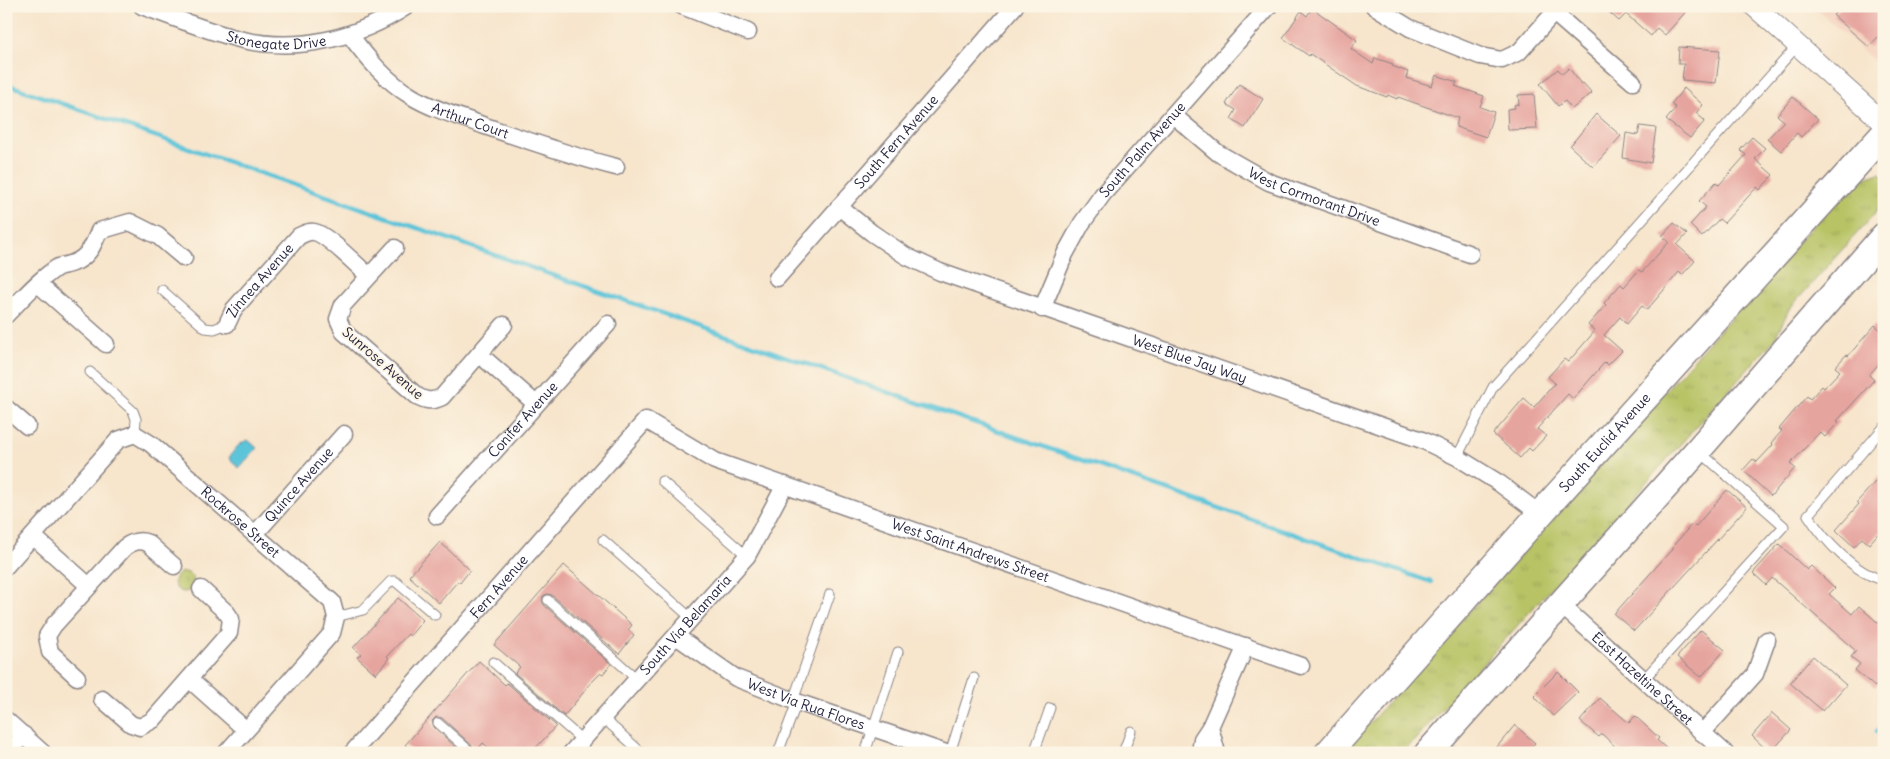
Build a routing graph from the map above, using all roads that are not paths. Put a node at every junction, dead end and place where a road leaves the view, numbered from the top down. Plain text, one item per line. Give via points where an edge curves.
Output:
1 (142, 6) edge
2 (408, 6) edge
3 (682, 6) edge
4 (1015, 6) edge
5 (1269, 6) edge
6 (1374, 6) edge
7 (1754, 6) edge
8 (1557, 10) edge
9 (748, 32) dead end
10 (350, 35) junction
11 (1798, 46) junction
12 (1633, 82) dead end
13 (1173, 115) junction
14 (1884, 123) edge
15 (1884, 134) edge
16 (616, 167) dead end
17 (839, 207) junction
18 (1884, 236) edge
19 (395, 248) dead end
20 (1470, 254) dead end
21 (184, 258) dead end
22 (369, 276) junction
23 (777, 278) dead end
24 (38, 284) junction
25 (162, 290) dead end
26 (10, 304) edge
27 (1042, 309) junction
28 (227, 324) joint
29 (608, 324) dead end
30 (504, 325) dead end
31 (106, 344) dead end
32 (479, 354) junction
33 (90, 372) dead end
34 (536, 404) junction
35 (6, 408) edge
36 (646, 420) joint
37 (27, 426) dead end
38 (1884, 427) edge
39 (134, 434) junction
40 (344, 434) dead end
41 (1698, 450) junction
42 (1457, 457) junction
43 (662, 481) dead end
44 (785, 485) junction
45 (1540, 514) junction
46 (437, 516) dead end
47 (255, 534) junction
48 (33, 536) junction
49 (603, 540) dead end
50 (747, 556) junction
51 (6, 566) edge
52 (174, 566) dead end
53 (1884, 580) edge
54 (89, 586) junction
55 (201, 589) dead end
56 (830, 594) dead end
57 (548, 600) dead end
58 (1560, 604) junction
59 (435, 615) dead end
60 (336, 617) junction
61 (691, 618) junction
62 (676, 636) junction
63 (1767, 640) dead end
64 (1246, 646) junction
65 (898, 652) dead end
66 (493, 662) dead end
67 (1301, 666) dead end
68 (77, 677) dead end
69 (637, 678) junction
70 (974, 678) dead end
71 (189, 679) junction
72 (1643, 680) junction
73 (102, 699) dead end
74 (795, 702) junction
75 (1050, 708) dead end
76 (602, 717) junction
77 (6, 720) edge
78 (438, 723) dead end
79 (1210, 727) junction
80 (873, 728) junction
81 (246, 730) junction
82 (1131, 730) dead end
83 (1702, 733) junction
84 (582, 740) junction
85 (31, 746) edge
86 (360, 750) edge
87 (8, 753) edge
88 (226, 753) edge
89 (472, 753) edge
90 (570, 753) edge
91 (642, 753) edge
92 (778, 753) edge
93 (865, 753) edge
94 (946, 753) edge
95 (950, 753) edge
96 (1034, 753) edge
97 (1123, 753) edge
98 (1200, 753) edge
99 (1216, 753) edge
100 (1328, 753) edge
101 (1428, 753) edge
102 (1725, 753) edge

1 - 10 street, Stonegate Drive via 245,40 288,45
2 - 10 street, Stonegate Drive
3 - 9 street
4 - 17 street, South Fern Avenue
5 - 13 street, South Palm Avenue
6 - 8 street via 1410,28 1480,56 1502,60 1519,52
7 - 11 street
8 - 12 street
10 - 16 street, Arthur Court via 380,71 412,96 444,111 570,156
11 - 14 street
11 - 42 lane via 1493,387
13 - 20 street, West Cormorant Drive via 1218,153 1269,182
13 - 27 street, South Palm Avenue via 1103,194 1082,223
15 - 45 main road, South Euclid Avenue
17 - 23 street, South Fern Avenue
17 - 27 street, West Blue Jay Way via 906,256 940,272
18 - 41 main road
19 - 22 street, Sunrose Avenue
21 - 24 street via 158,236 130,222 99,231 95,244 86,255 59,267
22 - 28 street, Zinnea Avenue via 326,238 316,232 308,232 299,236 234,309
22 - 32 street, Sunrose Avenue via 340,310 340,327 417,396 434,401 442,397
24 - 26 street
24 - 31 street
25 - 28 lane via 205,328
27 - 42 street, West Blue Jay Way via 1422,440
29 - 34 street, Conifer Avenue
30 - 32 street
32 - 34 street
33 - 39 lane via 133,411 136,419
34 - 46 street, Conifer Avenue
35 - 37 street
36 - 44 street, West Saint Andrews Street via 715,460
36 - 86 street, Fern Avenue
38 - 53 lane via 1808,515 1820,533 1854,565 1866,575
39 - 47 street, Rockrose Street via 152,444
39 - 48 street via 118,440
40 - 47 street, Quince Avenue
41 - 58 main road
41 - 72 lane via 1784,526
42 - 45 street, West Blue Jay Way
43 - 50 lane
44 - 50 street, South Via Belamaria
44 - 64 street, West Saint Andrews Street
45 - 100 main road, South Euclid Avenue
47 - 60 street, Rockrose Street via 332,602
48 - 51 street
48 - 54 street
49 - 61 lane
50 - 61 street, South Via Belamaria
52 - 54 street via 148,543 138,541 125,547
54 - 68 street via 47,636 50,652
55 - 71 street via 227,613 231,624 224,640
56 - 74 lane
57 - 69 lane
58 - 72 street, East Hazeltine Street
58 - 101 main road
59 - 60 lane via 391,581 363,610
60 - 81 street via 332,633
61 - 62 street, South Via Belamaria
62 - 69 street, South Via Belamaria
62 - 74 street, West Via Rua Flores via 736,678
63 - 83 street via 1754,674
64 - 67 street, West Saint Andrews Street
64 - 79 street
65 - 80 lane
66 - 84 lane
69 - 76 street, South Via Belamaria
70 - 95 lane
71 - 73 street via 153,720 140,727 131,724
71 - 81 street
72 - 83 street, East Hazeltine Street
74 - 80 street, West Via Rua Flores
74 - 92 lane
75 - 96 lane
76 - 84 street, South Via Belamaria
76 - 91 lane
77 - 85 street
78 - 89 lane
79 - 98 street via 1202,740
79 - 99 street
80 - 93 lane
80 - 94 street, West Via Rua Flores
81 - 88 street
82 - 97 lane
83 - 102 street, East Hazeltine Street
84 - 90 street, South Via Belamaria
85 - 87 street

